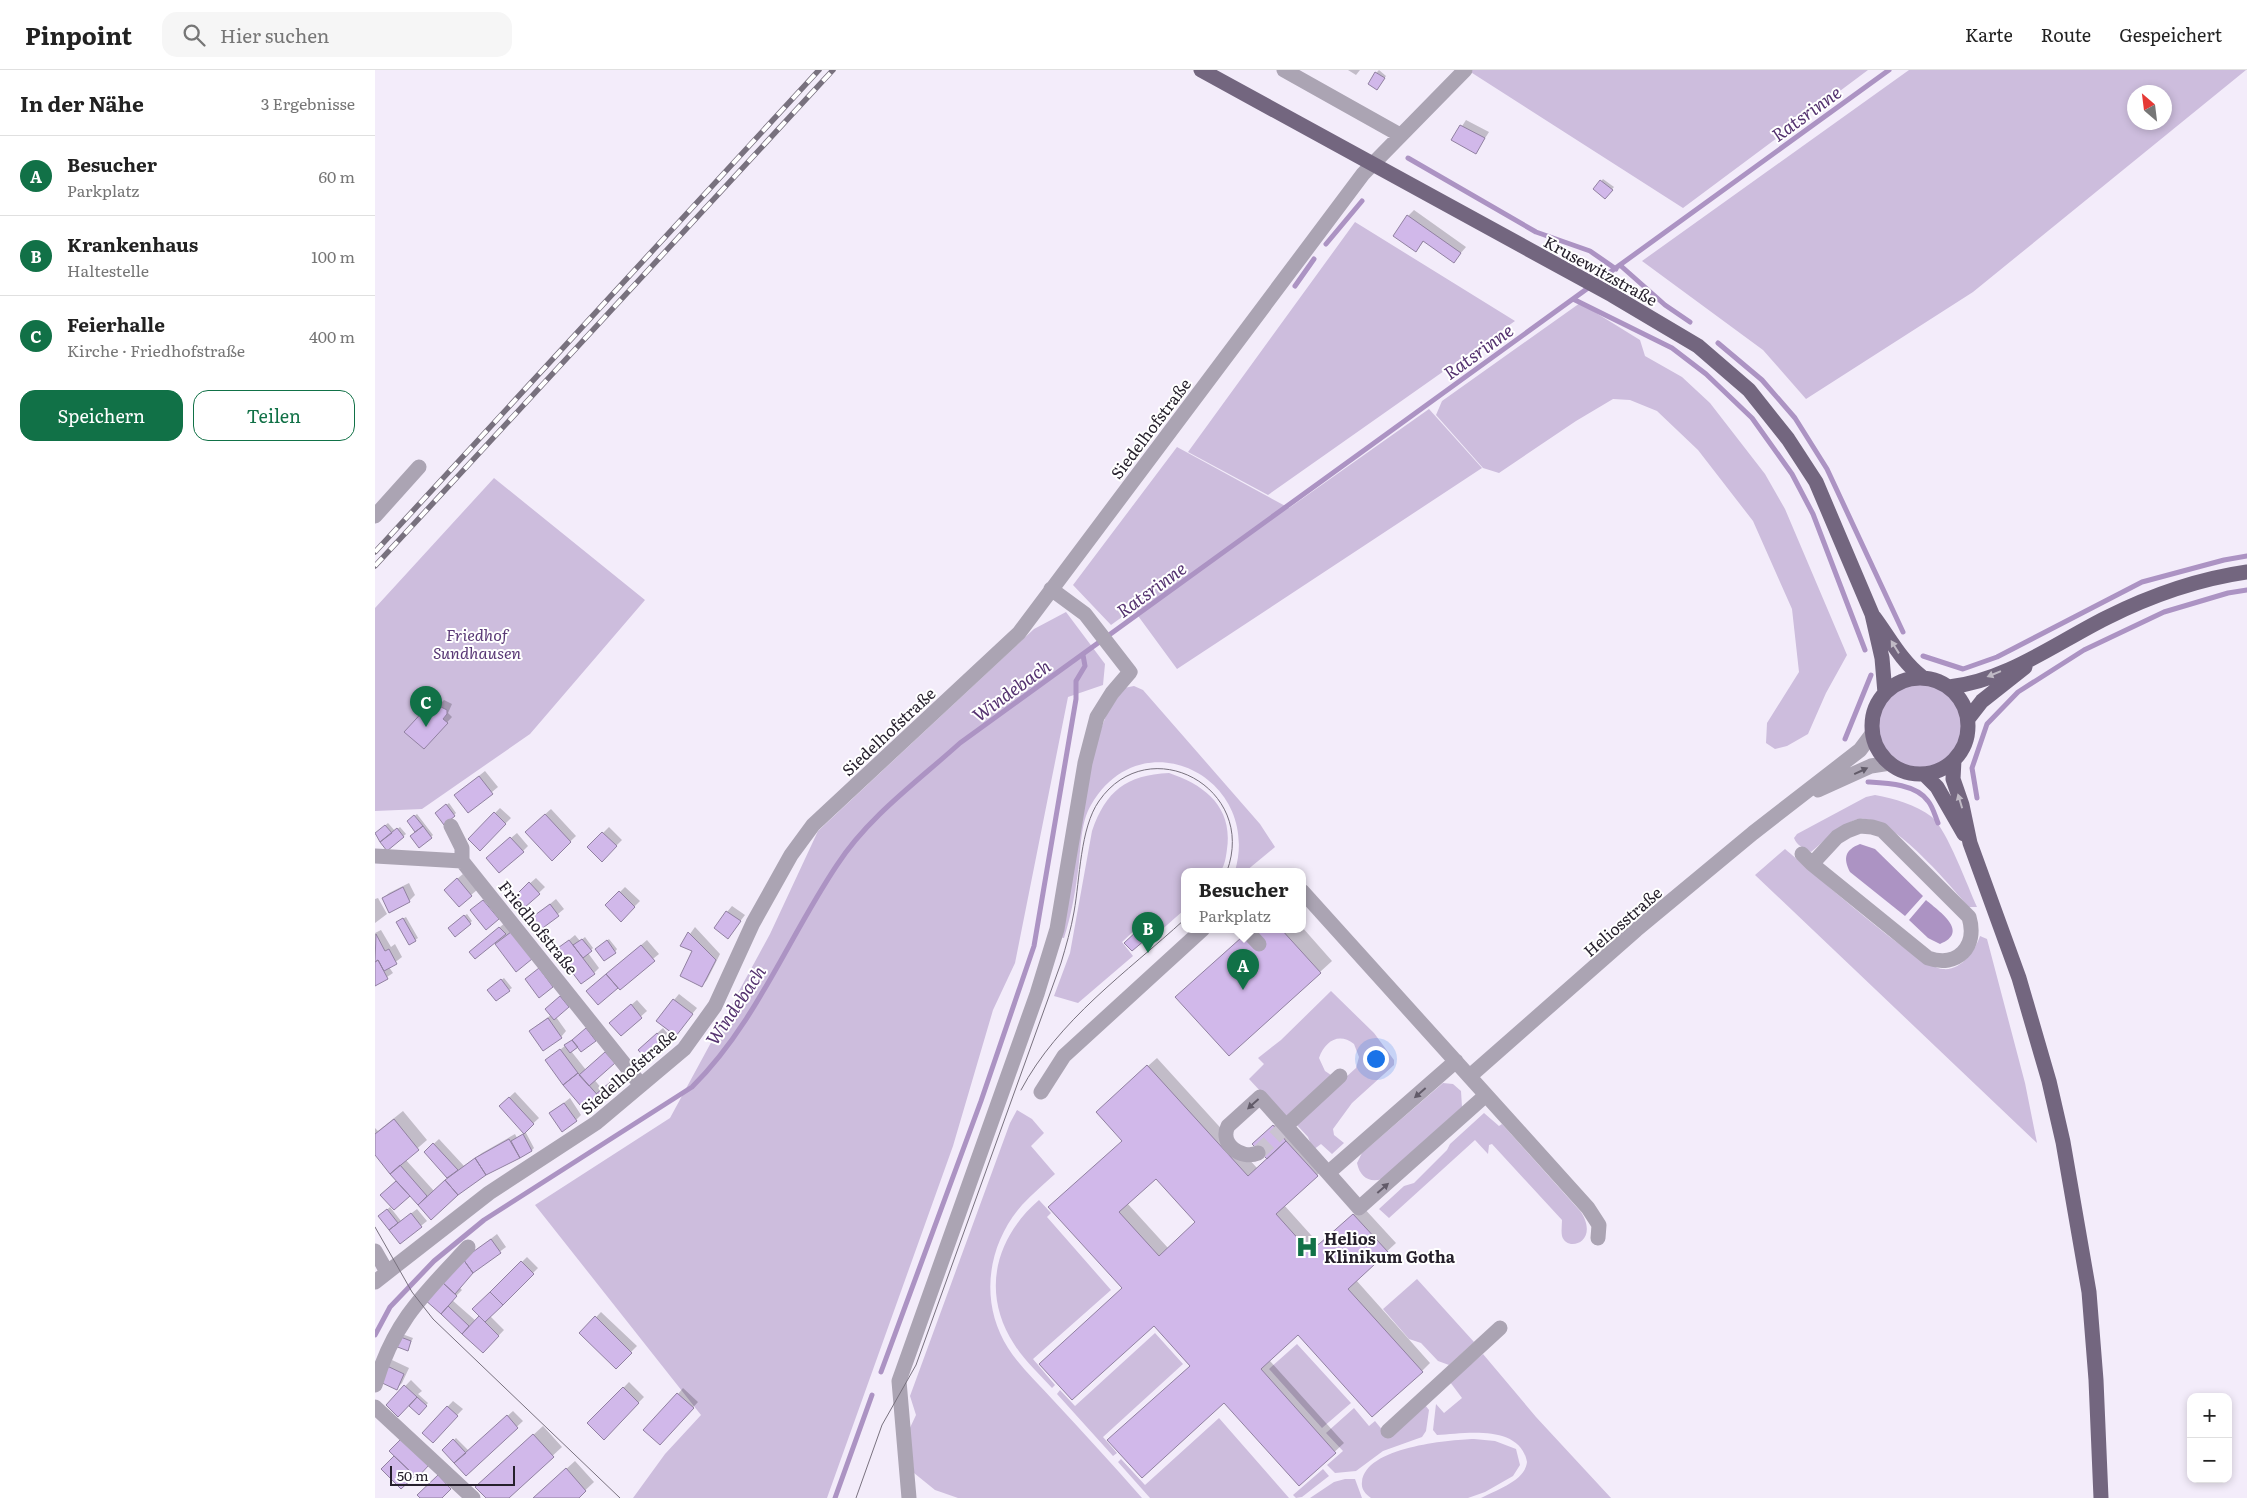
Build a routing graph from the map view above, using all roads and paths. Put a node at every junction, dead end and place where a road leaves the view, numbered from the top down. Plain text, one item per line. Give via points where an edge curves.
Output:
1 (1201, 70) edge
2 (1284, 70) edge
3 (1465, 70) edge
4 (1400, 135) junction
5 (1372, 163) junction
6 (419, 467) dead end
7 (375, 516) edge
8 (2247, 572) edge
9 (1051, 589) junction
10 (1872, 614) junction
11 (2037, 656) junction
12 (1921, 677) junction
13 (1949, 687) junction
14 (1885, 693) junction
15 (1968, 719) junction
16 (1873, 734) junction
17 (1955, 760) junction
18 (1890, 764) junction
19 (1924, 774) junction
20 (1801, 798) junction
21 (451, 826) dead end
22 (1970, 843) junction
23 (375, 856) edge
24 (1807, 859) joint
25 (462, 861) junction
26 (1306, 895) edge
27 (1199, 933) edge
28 (1249, 933) edge
29 (1259, 944) dead end
30 (1456, 1061) junction
31 (1340, 1076) dead end
32 (1470, 1076) junction
33 (641, 1085) junction
34 (1041, 1092) dead end
35 (1486, 1094) junction
36 (1286, 1126) junction
37 (1258, 1152) dead end
38 (1328, 1173) junction
39 (1598, 1238) dead end
40 (468, 1248) dead end
41 (375, 1250) edge
42 (381, 1277) edge
43 (1500, 1328) dead end
44 (375, 1385) edge
45 (375, 1407) edge
46 (1389, 1431) dead end
47 (473, 1498) edge
48 (909, 1498) edge
49 (2101, 1498) edge

1 - 5 main road, Krusewitzstraße
2 - 4 street
3 - 4 street, Siedelhofstraße
4 - 5 street, Siedelhofstraße
5 - 9 street, Siedelhofstraße
5 - 10 main road, Krusewitzstraße via 1581,277 1698,346 1749,390 1788,439 1816,482
6 - 7 street
8 - 11 main road via 2191,584 2147,599
9 - 33 street, Siedelhofstraße via 1019,633 813,825 791,855 753,923 715,1006 684,1049
9 - 48 street via 1085,614 1130,672 1097,718 1085,763 1057,929 1037,994 899,1381
12 -> 10 main road via 1897,651
10 - 14 main road
11 -> 13 main road via 1972,683
11 - 15 main road via 1983,701
12 - 13 main road
12 - 14 main road via 1901,681
13 - 15 main road via 1960,698
14 - 16 main road via 1873,711
15 - 17 main road via 1968,733
16 - 18 main road
16 - 20 street via 1860,750
17 - 19 main road via 1939,770
22 -> 17 main road via 1953,779
18 - 19 main road via 1906,772
20 -> 18 street via 1871,766
19 - 22 main road via 1937,787
20 - 32 street, Heliosstraße via 1753,833 1643,924
21 - 25 street via 462,848
22 - 49 main road via 2019,978 2049,1081 2066,1159 2089,1292
23 - 25 street
24 - 24 street via 1928,958 1938,962 1950,960 1960,956 1970,943 1973,929 1969,917 1881,830 1860,826 1847,831
25 - 33 street, Friedhofstraße
26 - 30 street
27 - 34 street via 1064,1056
28 - 29 street
30 - 32 street
30 -> 38 street
31 - 36 street
32 - 35 street
33 - 42 street, Siedelhofstraße via 596,1123 489,1193
38 -> 35 street via 1359,1208
35 - 39 street via 1588,1208 1599,1225
36 -> 37 street via 1260,1097 1228,1126 1226,1137 1237,1152 1247,1156
36 - 38 street
40 - 44 street via 412,1308 393,1336
41 - 42 street, Siedelhofstraße
43 - 46 street
45 - 47 street

